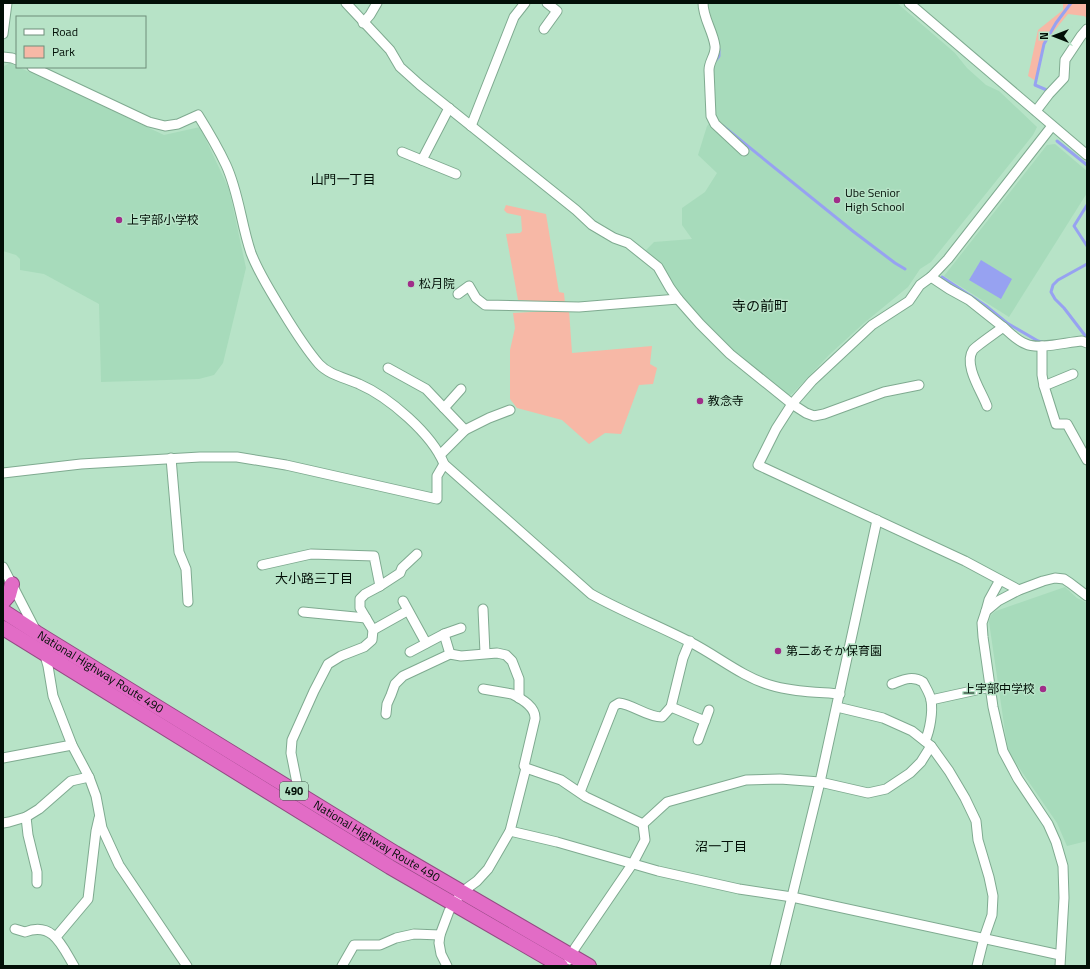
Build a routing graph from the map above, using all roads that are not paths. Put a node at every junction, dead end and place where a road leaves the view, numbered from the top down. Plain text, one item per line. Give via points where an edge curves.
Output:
1 (7, 3) edge
2 (346, 3) edge
3 (377, 3) edge
4 (525, 3) edge
5 (547, 3) edge
6 (703, 3) edge
7 (909, 3) edge
8 (363, 23) junction
9 (544, 29) dead end
10 (1087, 29) edge
11 (3, 34) edge
12 (3, 57) edge
13 (16, 60) edge
14 (34, 68) edge
15 (449, 108) junction
16 (1036, 111) junction
17 (471, 126) junction
18 (1052, 126) junction
19 (744, 151) dead end
20 (402, 152) dead end
21 (1087, 155) edge
22 (422, 160) junction
23 (456, 174) dead end
24 (931, 277) junction
25 (458, 294) dead end
26 (678, 299) junction
27 (1003, 327) junction
28 (1087, 343) edge
29 (1042, 346) junction
30 (388, 368) dead end
31 (1073, 374) dead end
32 (919, 385) dead end
33 (1044, 386) junction
34 (461, 389) dead end
35 (792, 404) junction
36 (987, 406) dead end
37 (444, 408) junction
38 (510, 410) dead end
39 (465, 430) junction
40 (440, 455) junction
41 (171, 458) junction
42 (1087, 460) edge
43 (444, 464) junction
44 (3, 473) edge
45 (877, 520) junction
46 (417, 554) dead end
47 (262, 566) dead end
48 (3, 567) edge
49 (1000, 580) junction
50 (12, 584) junction
51 (380, 586) junction
52 (1019, 590) junction
53 (1087, 596) edge
54 (402, 601) dead end
55 (3, 602) edge
56 (188, 602) dead end
57 (483, 609) dead end
58 (3, 611) edge
59 (407, 611) junction
60 (986, 611) junction
61 (303, 612) dead end
62 (366, 618) junction
63 (3, 628) edge
64 (461, 628) dead end
65 (373, 630) junction
66 (37, 633) junction
67 (444, 634) junction
68 (690, 642) junction
69 (426, 643) junction
70 (410, 652) dead end
71 (45, 654) junction
72 (450, 654) junction
73 (485, 654) junction
74 (892, 684) dead end
75 (990, 687) junction
76 (483, 689) dead end
77 (840, 694) junction
78 (519, 698) junction
79 (931, 700) junction
80 (837, 707) junction
81 (671, 708) junction
82 (708, 710) dead end
83 (386, 714) dead end
84 (705, 721) junction
85 (698, 740) dead end
86 (928, 743) junction
87 (72, 745) junction
88 (3, 758) edge
89 (526, 768) junction
90 (88, 777) junction
91 (820, 782) junction
92 (293, 790) junction
93 (580, 792) junction
94 (285, 803) junction
95 (100, 815) junction
96 (26, 817) junction
97 (3, 823) edge
98 (643, 824) junction
99 (510, 831) junction
100 (633, 863) junction
101 (37, 883) dead end
102 (792, 897) junction
103 (458, 898) junction
104 (15, 929) dead end
105 (440, 935) junction
106 (56, 937) junction
107 (984, 938) junction
108 (1060, 956) junction
109 (566, 963) edge
110 (74, 966) edge
111 (187, 966) edge
112 (342, 966) edge
113 (447, 966) edge
114 (589, 966) edge
115 (775, 966) edge
116 (977, 966) edge
117 (1060, 966) edge

1 - 11 street
2 - 8 street
3 - 8 street
4 - 17 street via 514,17
5 - 9 street via 557,11
6 - 19 street via 715,45 715,53 709,65 711,116 715,124
7 - 16 street
8 - 15 street via 390,50 400,67
10 - 16 street via 1065,60 1064,78
12 - 13 street
14 - 40 street via 149,122 165,126 178,124 198,115 226,165 251,252 263,278 303,345 320,366 337,376 360,384 396,408 431,442
15 - 17 street
15 - 22 street
16 - 18 street
17 - 26 street via 592,225 641,252 658,267
18 - 21 street
18 - 24 street via 948,259
20 - 22 street
22 - 23 street
24 - 27 street via 969,300
24 - 35 street via 920,284 909,301 872,325 831,362
25 - 26 street via 469,286 476,298 485,305 493,306 579,307
26 - 35 street via 730,354
27 - 29 street via 1026,344
27 - 36 street via 974,349 970,356 976,383
28 - 29 street via 1082,341
29 - 33 street
30 - 37 street via 426,389
31 - 33 street
32 - 35 street via 884,392 814,416
33 - 42 street via 1056,424 1068,424
34 - 37 street
35 - 45 street via 758,465
37 - 39 street
38 - 39 street
39 - 40 street
40 - 43 street
41 - 43 street via 238,457 326,473 437,499 437,476
41 - 44 street via 81,464
41 - 56 street via 179,552 186,569
43 - 68 street via 591,594
45 - 49 street
45 - 77 street
46 - 51 street via 400,573
47 - 51 street via 311,554 374,556
48 - 50 street
49 - 52 street
49 - 60 street
50 - 55 highway via 9,595
50 - 66 street
51 - 62 street via 360,599 360,608
52 - 53 street via 1056,578 1070,582
52 - 60 street
54 - 59 street
57 - 73 street
58 - 66 highway, National Highway Route 490 / 490
59 - 65 street
59 - 69 street
60 - 75 street via 983,630
61 - 62 street
62 - 65 street
63 - 71 highway, National Highway Route 490 / 490
64 - 67 street
65 - 92 street via 372,640 364,647 328,664 314,691 292,740 291,753 297,783
66 - 71 street
66 - 92 highway, National Highway Route 490 / 490
67 - 69 street
67 - 72 street
68 - 77 street via 748,676 770,685
68 - 81 street via 681,665
69 - 70 street
71 - 87 street via 53,696
71 - 94 highway, National Highway Route 490 / 490
72 - 73 street
72 - 83 street via 403,676 391,695
73 - 78 street via 503,654 512,661 519,679
74 - 79 street via 907,678 919,680 923,682
75 - 79 street
75 - 108 street via 1003,751 1048,824 1063,866 1064,898
76 - 78 street via 512,694
77 - 80 street
78 - 89 street via 530,706 535,714 524,766
79 - 86 street
80 - 86 street via 883,718 912,731
80 - 91 street
81 - 84 street
81 - 93 street via 662,717 654,717 628,704 619,703 614,706
82 - 84 street
84 - 85 street
86 - 91 street via 921,762 886,789 868,793
86 - 107 street via 950,771 976,822 978,840 993,896 992,915
87 - 88 street
87 - 90 street
89 - 93 street via 561,780
89 - 99 street
90 - 95 street
90 - 96 street via 71,781
91 - 98 street via 746,780 666,802
91 - 102 street
92 - 94 street
92 - 103 highway, National Highway Route 490 / 490 via 395,853
93 - 98 street
94 - 103 highway, National Highway Route 490 / 490
95 - 106 street via 88,899
95 - 111 street via 102,828 119,865
96 - 97 street
96 - 101 street
98 - 100 street via 644,840
99 - 100 street
99 - 103 street via 488,868
100 - 102 street via 739,889
100 - 109 street
102 - 107 street
102 - 115 street
103 - 105 street via 449,911
103 - 109 highway, National Highway Route 490 / 490
104 - 106 street via 25,932 45,930
105 - 112 street via 414,934 380,945 354,945
105 - 113 street via 441,954
106 - 110 street
107 - 108 street
107 - 116 street
108 - 117 street
109 - 114 highway, National Highway Route 490 / 490

